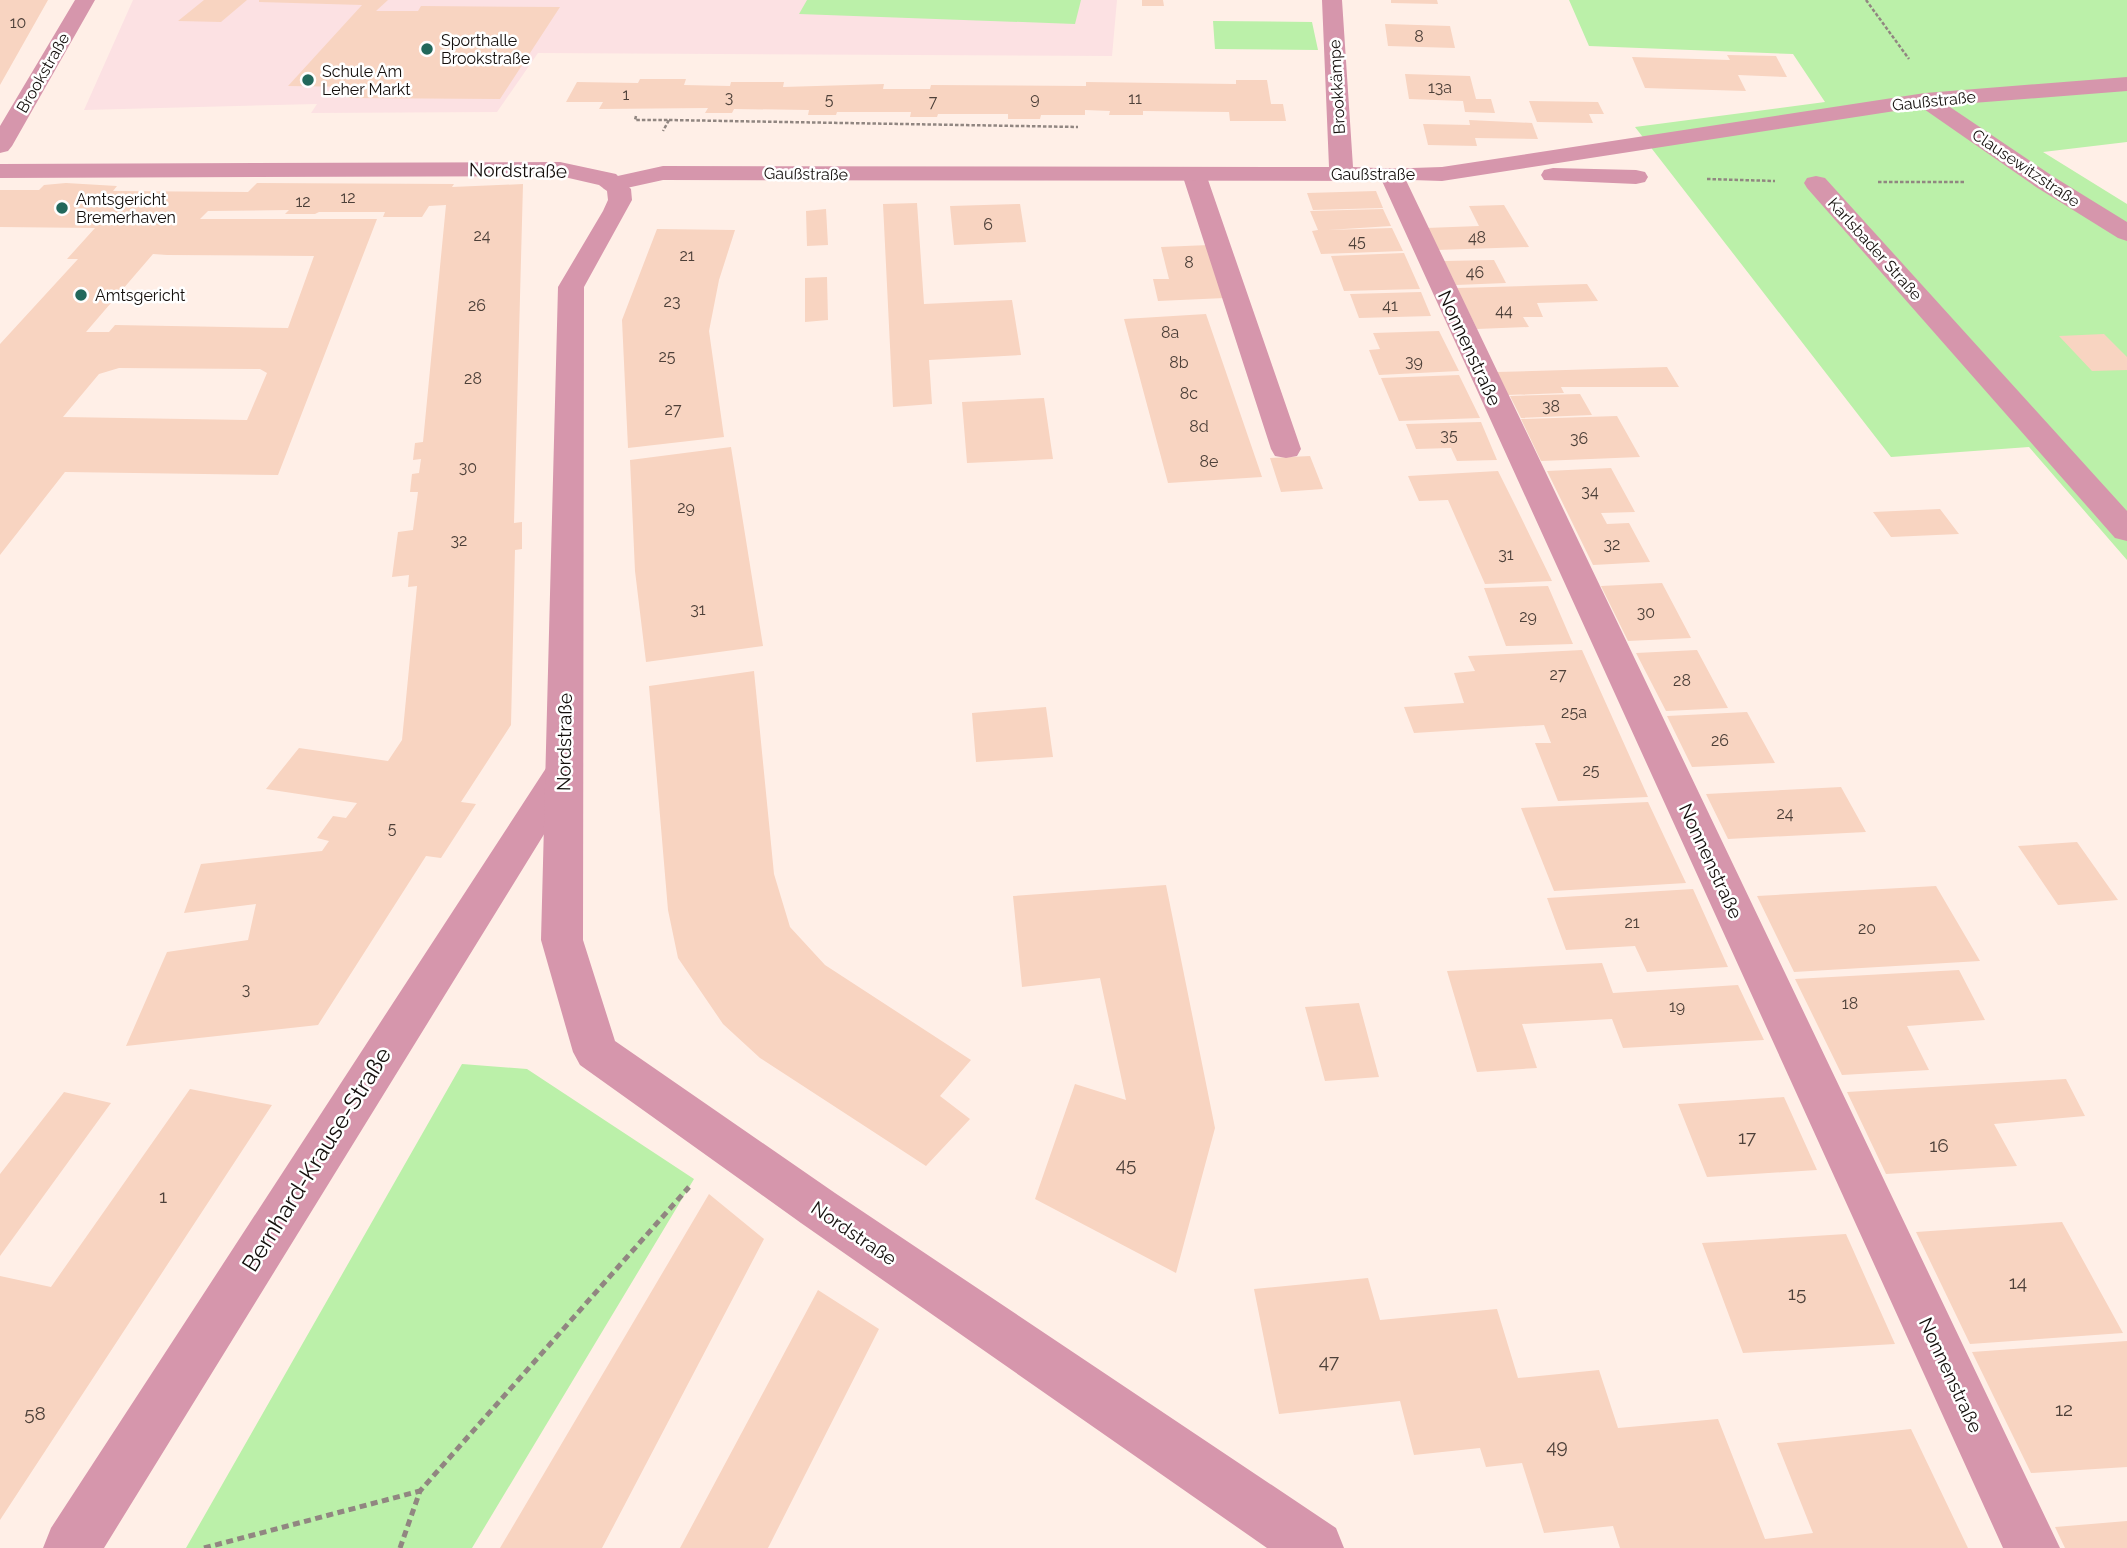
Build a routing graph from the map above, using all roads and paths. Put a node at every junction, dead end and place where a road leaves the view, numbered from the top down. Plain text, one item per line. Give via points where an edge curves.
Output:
1 (85, 0) edge
2 (1332, 0) edge
3 (1866, 0) edge
4 (2127, 84) edge
5 (1932, 100) junction
6 (669, 120) dead end
7 (1083, 127) dead end
8 (0, 146) edge
9 (0, 171) edge
10 (1194, 174) junction
11 (1341, 174) junction
12 (1391, 174) junction
13 (1442, 174) junction
14 (1636, 177) joint
15 (2045, 182) junction
16 (1816, 183) junction
17 (613, 184) junction
18 (2127, 233) edge
19 (1286, 449) dead end
20 (2127, 531) edge
21 (564, 771) junction
22 (727, 1144) junction
23 (420, 1491) junction
24 (71, 1548) edge
25 (204, 1548) edge
26 (400, 1548) edge
27 (1317, 1548) edge
28 (2032, 1548) edge

1 - 8 street, Brookstraße
2 - 11 street, Brookkämpe
3 - 5 path
4 - 5 street, Gaußstraße
5 - 13 street, Gaußstraße
5 - 15 street, Clausewitzstraße
6 - 7 path
9 - 17 street, Nordstraße via 559,169
10 - 11 street, Gaußstraße
10 - 17 street, Gaußstraße via 663,173
10 - 19 street
11 - 12 street, Gaußstraße
12 - 13 street, Gaußstraße
12 - 28 street, Nonnenstraße
13 - 14 street
14 - 16 path, Karlsbader Straße
15 - 16 path
15 - 18 street, Clausewitzstraße
16 - 20 street, Karlsbader Straße
17 - 21 street, Nordstraße via 620,200 571,287
21 - 22 street, Nordstraße via 562,940 596,1052
21 - 24 street, Bernhard-Krause-Straße
22 - 23 path
22 - 27 street, Nordstraße
23 - 25 path
23 - 26 path

